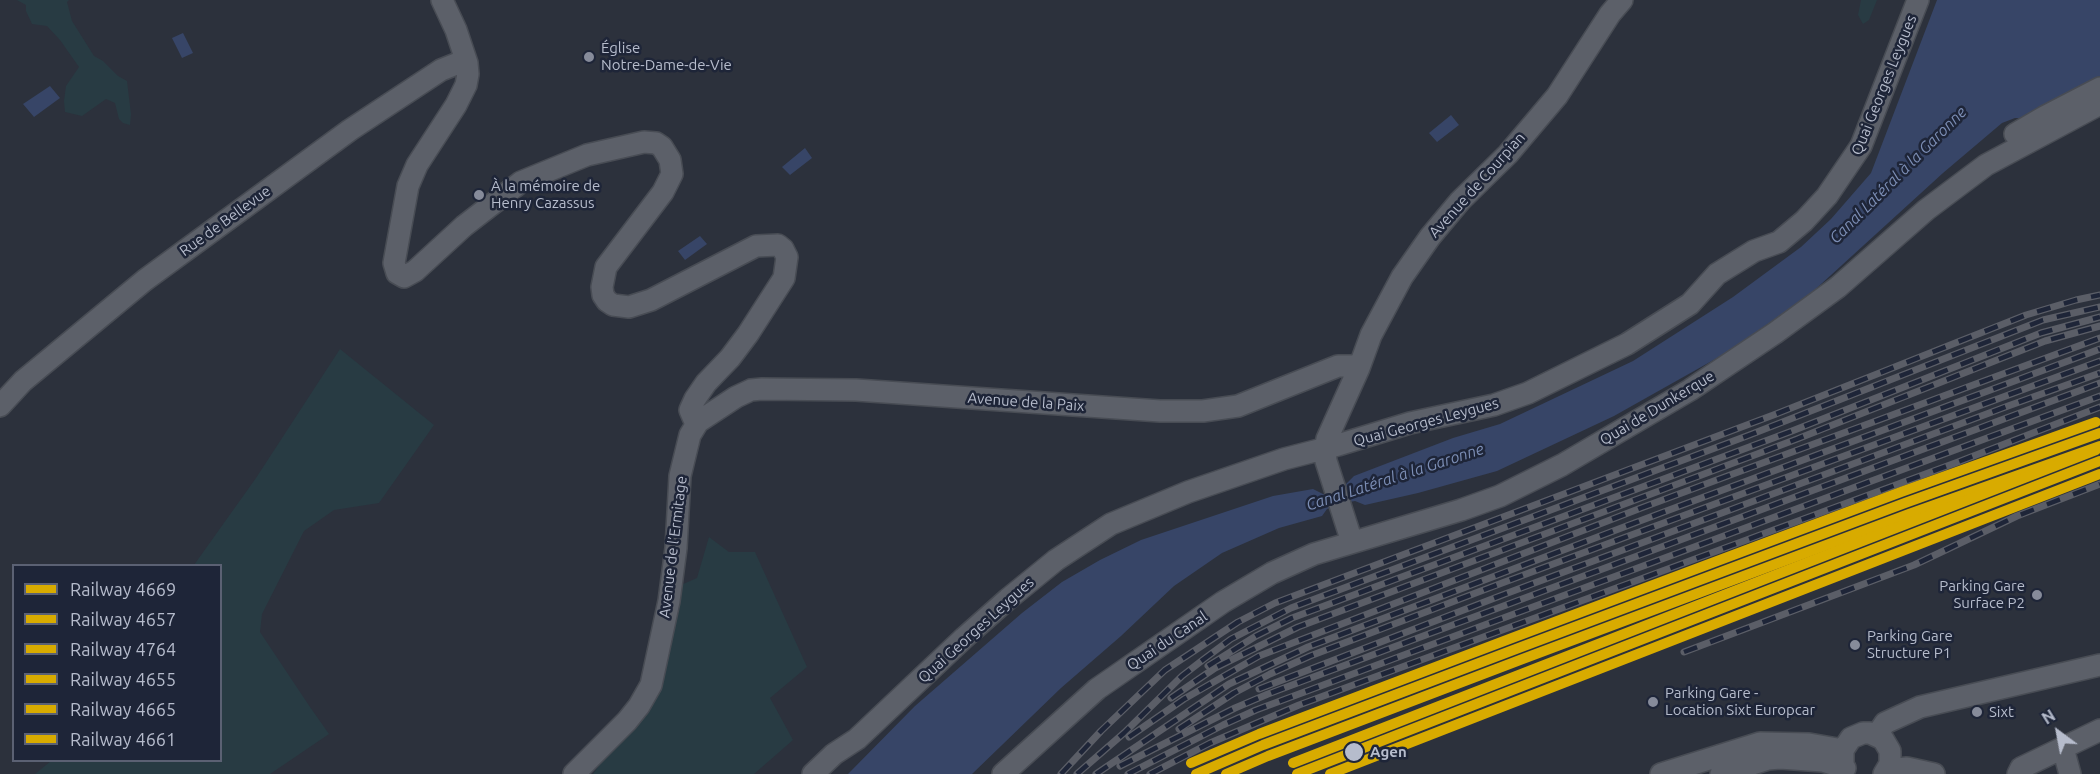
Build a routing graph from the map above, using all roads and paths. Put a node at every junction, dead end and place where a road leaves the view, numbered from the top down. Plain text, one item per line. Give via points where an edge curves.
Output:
1 (442, 0) edge
2 (1622, 0) edge
3 (1918, 0) edge
4 (466, 60) junction
5 (2100, 88) edge
6 (2100, 104) edge
7 (1926, 210) junction
8 (1371, 336) junction
9 (1359, 368) junction
10 (1324, 371) junction
11 (0, 406) edge
12 (693, 430) junction
13 (1326, 455) junction
14 (1350, 537) junction
15 (2100, 665) edge
16 (2100, 730) edge
17 (1877, 735) junction
18 (2063, 748) junction
19 (1846, 764) edge
20 (1892, 767) edge
21 (574, 774) edge
22 (813, 774) edge
23 (1003, 774) edge
24 (1661, 774) edge
25 (1721, 774) edge
26 (1934, 774) edge
27 (2018, 774) edge
28 (2070, 774) edge

1 - 4 street
2 - 8 street, Avenue de Courpian via 1557,96 1430,237 1402,278
3 - 13 street, Quai Georges Leygues via 1861,146 1827,196 1784,238 1717,274 1690,304 1628,344 1528,393 1494,405 1410,423
4 - 11 street, Rue de Bellevue via 441,70 350,130 145,280 23,381
4 - 12 street, Avenue de l’Ermitage via 466,85 408,186 394,263 397,273 404,277 415,271 521,182 586,155 644,142 662,147 672,174 663,192 606,267 602,287 613,305 629,307 651,300 756,246 778,245 783,249 787,257 784,278 748,334 695,399 690,410
5 - 7 street, Quai de Dunkerque via 1985,153 1952,180
6 - 7 street, Quai de Dunkerque via 1986,165
7 - 14 street, Quai de Dunkerque via 1838,287 1775,333 1690,390 1572,459 1500,496 1424,523
8 - 9 street, Avenue de Courpian
8 - 10 street
9 - 10 street, Avenue de la Paix via 1343,366
9 - 13 street, Avenue de Courpian via 1327,439
10 - 12 street, Avenue de la Paix via 1238,406 1203,411 856,390 751,390 709,414
12 - 21 street, Avenue de l’Ermitage via 680,476 669,601 651,685 636,711
13 - 14 street
13 - 22 street, Quai Georges Leygues via 1284,459 1161,502 1111,524 1077,545 999,607 857,739
14 - 23 street, Quai du Canal via 1272,573 1097,689
15 - 17 street via 1920,707 1885,723
16 - 18 street
17 - 19 street via 1863,733 1846,743
17 - 20 street via 1888,745
18 - 27 street via 2021,768
18 - 28 street
19 - 24 street via 1809,744 1760,743
19 - 25 street via 1780,758
20 - 26 street

